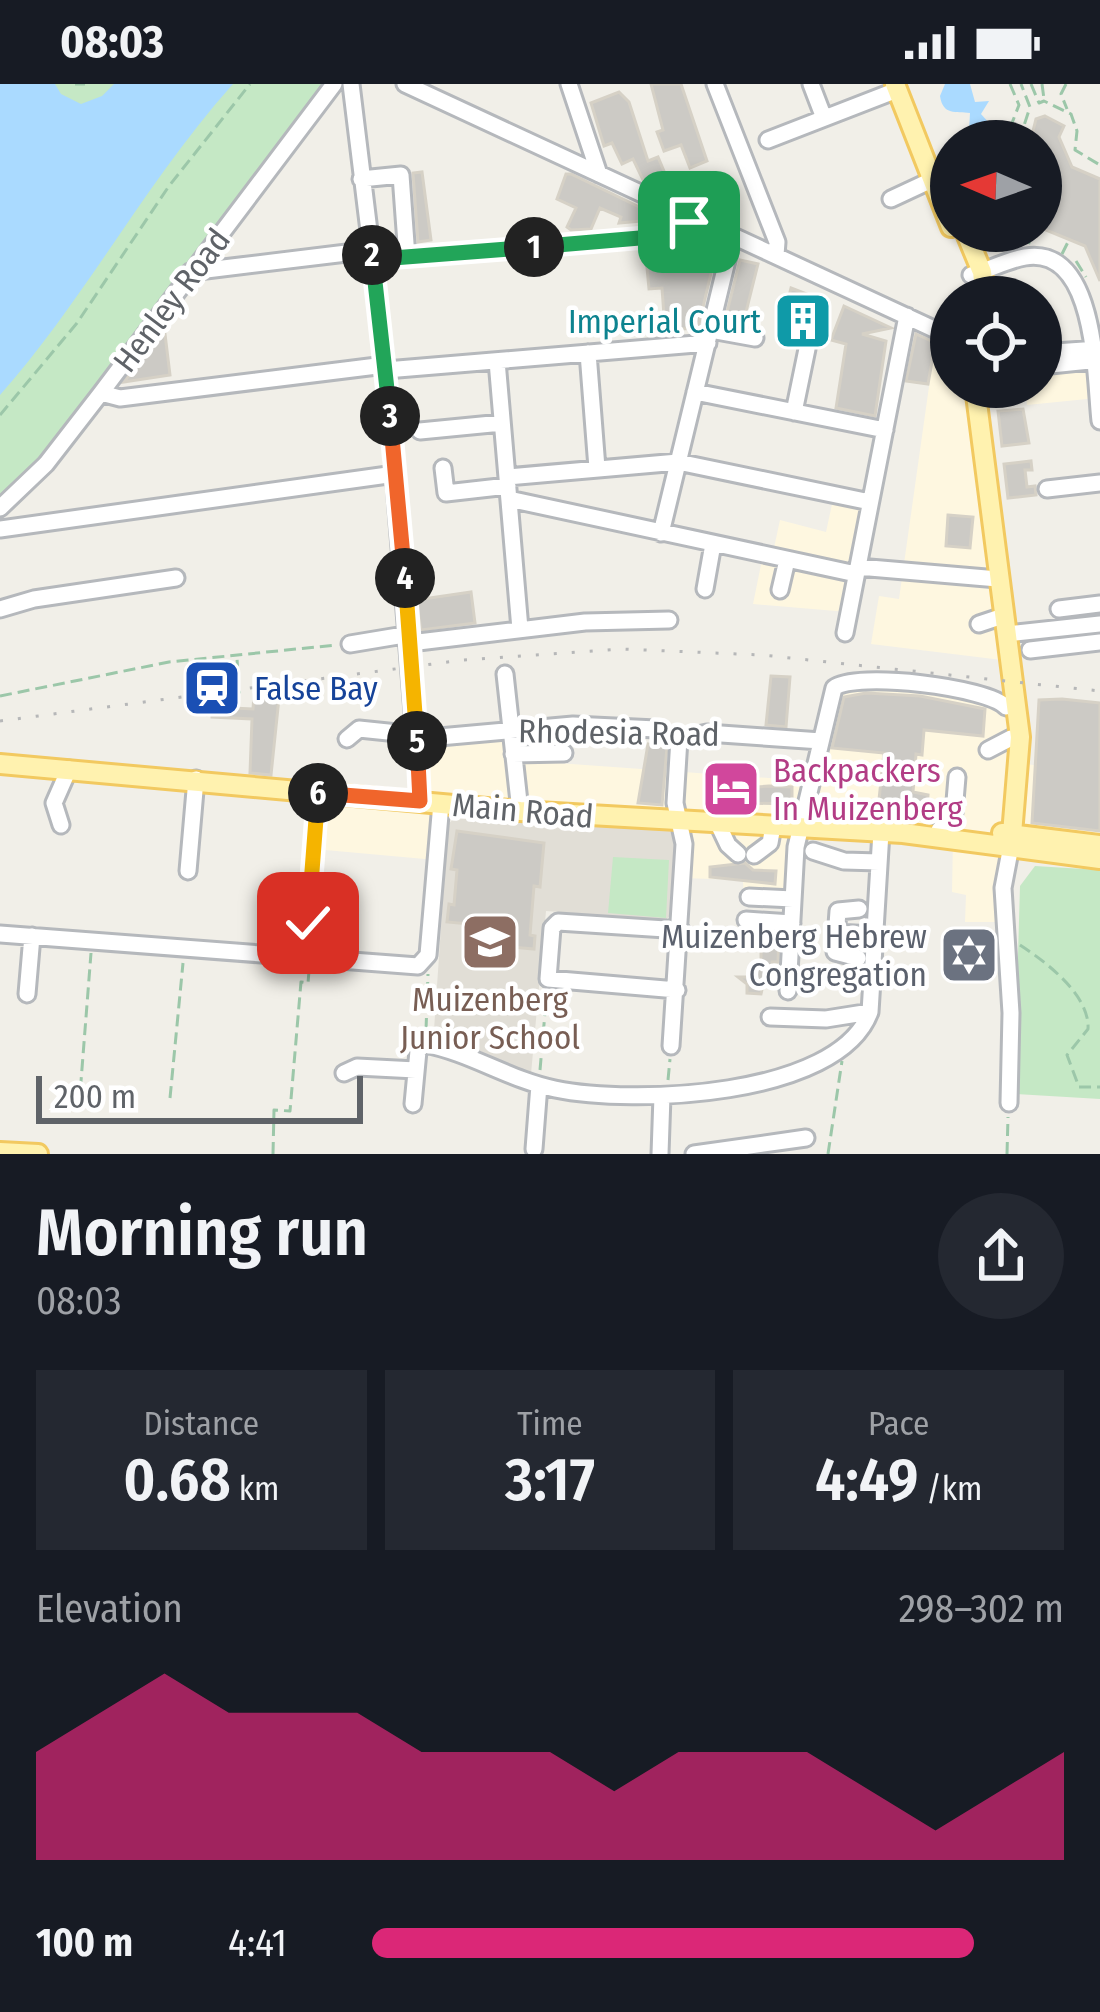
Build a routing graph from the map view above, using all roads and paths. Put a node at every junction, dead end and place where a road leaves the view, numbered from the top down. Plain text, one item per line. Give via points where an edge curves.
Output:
1 (76, 84) edge
2 (85, 84) edge
3 (250, 84) edge
4 (334, 84) edge
5 (348, 84) edge
6 (404, 84) edge
7 (569, 84) edge
8 (716, 84) edge
9 (811, 84) edge
10 (1010, 84) edge
11 (1021, 84) edge
12 (1031, 84) edge
13 (1042, 84) edge
14 (1053, 84) edge
15 (896, 87) edge
16 (1064, 87) edge
17 (441, 93) edge
18 (1044, 101) junction
19 (1068, 111) junction
20 (824, 118) junction
21 (1013, 120) edge
22 (1025, 120) edge
23 (767, 140) dead end
24 (1100, 165) edge
25 (930, 166) edge
26 (599, 174) junction
27 (361, 178) junction
28 (930, 180) edge
29 (891, 199) dead end
30 (684, 227) junction
31 (729, 234) junction
32 (1069, 239) dead end
33 (965, 252) edge
34 (970, 252) edge
35 (371, 254) junction
36 (776, 255) junction
37 (1062, 255) dead end
38 (406, 257) junction
39 (190, 272) junction
40 (976, 273) junction
41 (976, 276) edge
42 (977, 276) edge
43 (907, 316) junction
44 (930, 327) edge
45 (709, 336) junction
46 (755, 338) dead end
47 (807, 349) dead end
48 (588, 353) junction
49 (1062, 353) edge
50 (1096, 354) edge
51 (1062, 361) edge
52 (497, 362) junction
53 (385, 368) junction
54 (695, 392) junction
55 (101, 393) junction
56 (978, 408) edge
57 (982, 408) edge
58 (794, 412) junction
59 (0, 416) edge
60 (1100, 421) edge
61 (502, 423) junction
62 (980, 428) junction
63 (884, 430) junction
64 (420, 431) dead end
65 (678, 461) junction
66 (443, 468) dead end
67 (597, 468) junction
68 (395, 474) junction
69 (368, 478) junction
70 (1100, 483) edge
71 (508, 487) junction
72 (1047, 489) dead end
73 (371, 500) dead end
74 (870, 502) junction
75 (0, 508) edge
76 (0, 529) edge
77 (661, 532) junction
78 (713, 544) junction
79 (787, 560) junction
80 (857, 571) junction
81 (176, 578) dead end
82 (998, 579) junction
83 (705, 589) dead end
84 (780, 590) dead end
85 (1100, 604) edge
86 (0, 609) edge
87 (1059, 609) dead end
88 (996, 619) junction
89 (669, 620) dead end
90 (1100, 624) edge
91 (520, 629) junction
92 (1040, 630) junction
93 (844, 633) dead end
94 (410, 639) junction
95 (1100, 642) edge
96 (350, 644) joint
97 (236, 656) junction
98 (215, 674) junction
99 (505, 674) dead end
100 (195, 683) dead end
101 (239, 692) dead end
102 (0, 696) edge
103 (218, 699) junction
104 (1006, 707) junction
105 (208, 716) dead end
106 (510, 729) junction
107 (417, 737) junction
108 (1011, 738) junction
109 (346, 739) dead end
110 (679, 739) junction
111 (820, 741) junction
112 (988, 751) dead end
113 (564, 753) dead end
114 (513, 754) junction
115 (1017, 763) junction
116 (0, 764) edge
117 (69, 769) junction
118 (957, 777) dead end
119 (217, 779) junction
120 (318, 792) junction
121 (420, 801) junction
122 (441, 803) junction
123 (520, 811) junction
124 (680, 822) junction
125 (718, 824) junction
126 (61, 825) dead end
127 (773, 826) junction
128 (801, 828) junction
129 (939, 830) junction
130 (881, 832) junction
131 (903, 833) junction
132 (1012, 840) junction
133 (1100, 845) edge
134 (813, 851) dead end
135 (1100, 859) edge
136 (879, 862) junction
137 (188, 872) dead end
138 (748, 897) dead end
139 (793, 899) junction
140 (859, 909) dead end
141 (746, 920) dead end
142 (308, 923) dead end
143 (792, 923) junction
144 (681, 930) junction
145 (836, 933) junction
146 (0, 934) edge
147 (874, 935) junction
148 (32, 936) junction
149 (92, 939) junction
150 (1012, 941) dead end
151 (180, 953) dead end
152 (858, 958) dead end
153 (310, 964) dead end
154 (426, 968) junction
155 (548, 980) junction
156 (677, 990) junction
157 (788, 991) dead end
158 (27, 994) dead end
159 (870, 1012) junction
160 (770, 1017) dead end
161 (424, 1044) junction
162 (671, 1046) joint
163 (842, 1063) dead end
164 (416, 1070) junction
165 (344, 1073) dead end
166 (536, 1084) junction
167 (1100, 1087) edge
168 (662, 1096) junction
169 (170, 1098) dead end
170 (1009, 1103) joint
171 (413, 1105) dead end
172 (79, 1107) dead end
173 (806, 1138) dead end
174 (534, 1149) dead end
175 (0, 1152) edge
176 (38, 1154) edge
177 (273, 1154) edge
178 (660, 1154) edge
179 (694, 1154) edge
180 (828, 1154) edge
181 (1007, 1154) edge

1 - 2 path
3 - 59 path
4 - 39 street, Henley Road
5 - 27 street
6 - 17 street
7 - 26 street
8 - 36 street
9 - 20 street
10 - 21 path via 1019,105
11 - 22 path via 1030,107
12 - 18 path
13 - 18 path
14 - 16 path
15 - 20 street
15 - 25 main road
16 - 19 path
17 - 26 street
18 - 19 path
19 - 24 path via 1075,150
20 - 23 street
26 - 30 street
27 - 35 street
27 - 38 street via 401,175
28 - 29 street
30 - 31 street
30 - 31 street via 707,224
30 - 38 street
31 - 36 street
31 - 45 street
32 - 37 path
33 - 40 main road
34 - 40 main road
35 - 38 street
35 - 39 street
35 - 53 street
36 - 43 street
39 - 55 street, Henley Road
40 - 41 main road
40 - 42 main road
40 - 50 street via 1028,256 1064,269 1076,281
43 - 44 street
43 - 63 street
45 - 46 street
45 - 48 street
45 - 54 street
47 - 58 street
48 - 52 street
48 - 67 street
49 - 50 street
50 - 51 street
50 - 60 street
52 - 53 street
52 - 61 street
53 - 55 street via 120,398
53 - 68 street
54 - 58 street
54 - 65 street
55 - 75 street, Henley Road
56 - 62 main road
57 - 62 main road
58 - 63 street
61 - 64 street
61 - 71 street
62 - 82 main road
63 - 74 street
65 - 67 street
65 - 74 street
65 - 77 street
66 - 71 street via 446,493
67 - 71 street
68 - 69 street
68 - 94 street
69 - 73 street
69 - 76 street
70 - 72 street
71 - 77 street
71 - 91 street
74 - 80 street
77 - 78 street
78 - 79 street
78 - 83 street
79 - 80 street
79 - 84 street
80 - 82 street
80 - 93 street
81 - 86 street
82 - 88 main road
85 - 87 street
88 - 92 street
88 - 104 main road
88 - 115 main road via 1020,737
89 - 91 street
90 - 92 street
91 - 94 street
92 - 95 street via 1036,649
94 - 96 street
94 - 107 street
96 - 97 path
97 - 98 path via 238,676
97 - 102 path
98 - 100 path
98 - 103 path, bridge
99 - 106 street
101 - 103 path
103 - 105 path via 206,701
104 - 108 main road
104 - 111 street via 976,692 849,680 832,691
106 - 107 street, Rhodesia Road
106 - 110 street, Rhodesia Road via 656,729
106 - 114 street
107 - 109 street, Rhodesia Road via 359,729
107 - 121 street
108 - 112 street
108 - 115 main road
110 - 111 street, Rhodesia Road via 706,733
110 - 124 street
111 - 128 street
113 - 114 street
114 - 123 street
115 - 132 main road
116 - 117 main road, Main Road
117 - 119 main road, Main Road
117 - 126 street via 54,803
118 - 129 street via 954,813
119 - 120 main road, Main Road
119 - 137 street
120 - 121 main road, Main Road
120 - 142 street
121 - 122 main road, Main Road
122 - 123 main road, Main Road
122 - 154 street
123 - 124 main road, Main Road
124 - 125 main road, Main Road
124 - 144 street
125 - 127 main road, Main Road
125 - 127 street via 728,845 746,855 770,843
127 - 128 main road, Main Road
128 - 130 main road, Main Road
128 - 139 street
129 - 131 main road, Main Road
129 - 132 main road, Main Road
130 - 131 main road, Main Road
130 - 136 street
131 - 132 main road, Main Road
132 - 133 main road, Main Road
132 - 135 main road, Main Road
132 - 170 street via 1004,888
134 - 136 street
136 - 147 street
138 - 139 street
139 - 143 street
140 - 145 street via 838,911
141 - 143 street
143 - 157 street
144 - 155 street via 558,922
144 - 156 street
145 - 147 street
145 - 152 street via 836,955
146 - 148 street
147 - 159 street
148 - 149 street
148 - 158 street
149 - 154 street
149 - 172 path
150 - 167 path via 1046,962 1086,1008 1088,1029 1067,1054 1078,1087
151 - 169 path
153 - 177 path via 290,1111 274,1110
154 - 161 path
155 - 156 street
155 - 166 path
156 - 162 street
159 - 160 street
159 - 168 street via 843,1047 772,1080
161 - 164 street
161 - 166 street
162 - 168 path
163 - 180 path
164 - 165 street
164 - 171 street
166 - 168 street
166 - 174 street
168 - 178 street
170 - 181 path
173 - 179 street
175 - 176 main road

